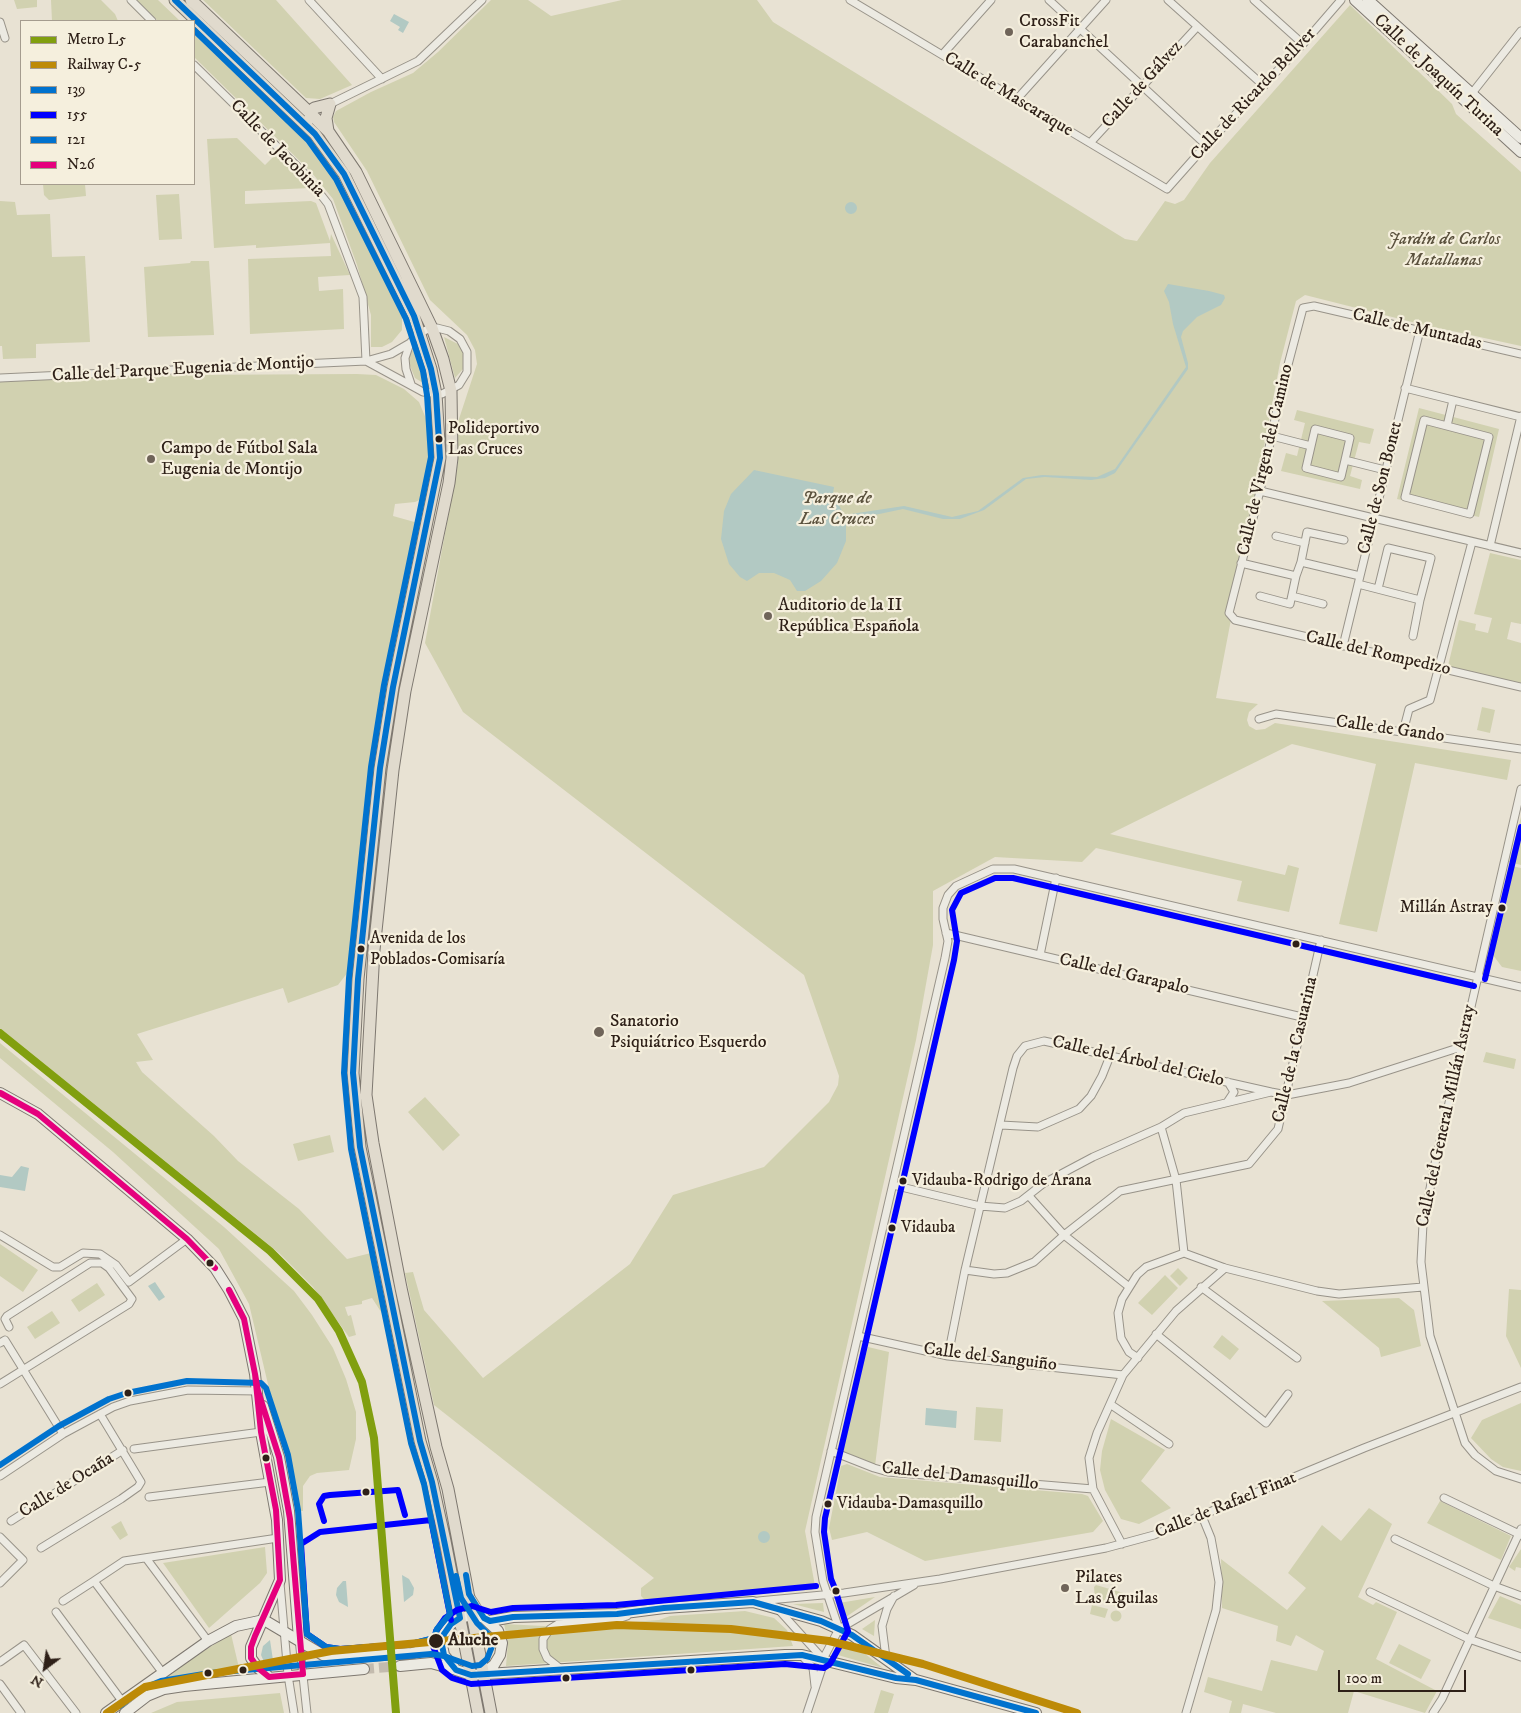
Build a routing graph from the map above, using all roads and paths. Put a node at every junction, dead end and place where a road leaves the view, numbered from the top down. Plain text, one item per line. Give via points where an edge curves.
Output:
1 (132, 0) edge
2 (175, 0) edge
3 (191, 0) edge
4 (309, 0) edge
5 (482, 0) edge
6 (850, 0) edge
7 (991, 0) edge
8 (1049, 0) edge
9 (1106, 0) edge
10 (1168, 0) edge
11 (1254, 0) edge
12 (1341, 0) edge
13 (1355, 0) edge
14 (1368, 0) edge
15 (151, 20) edge
16 (0, 22) edge
17 (1196, 27) junction
18 (1079, 28) junction
19 (1521, 31) edge
20 (5, 38) dead end
21 (1303, 44) junction
22 (942, 55) junction
23 (195, 65) edge
24 (382, 79) junction
25 (1141, 85) junction
26 (1264, 86) junction
27 (1469, 97) junction
28 (1016, 99) junction
29 (330, 104) junction
30 (310, 113) junction
31 (328, 131) junction
32 (315, 134) junction
33 (1521, 138) edge
34 (1090, 143) junction
35 (1206, 145) junction
36 (1521, 152) edge
37 (1167, 189) joint
38 (1314, 306) joint
39 (432, 328) junction
40 (1420, 330) junction
41 (420, 333) junction
42 (410, 343) junction
43 (1521, 354) edge
44 (366, 361) junction
45 (0, 378) edge
46 (411, 384) junction
47 (1405, 388) junction
48 (451, 391) junction
49 (436, 394) junction
50 (1453, 400) junction
51 (1521, 417) edge
52 (1446, 426) junction
53 (1272, 436) junction
54 (1311, 446) junction
55 (1345, 460) junction
56 (1385, 470) junction
57 (1260, 491) junction
58 (1374, 518) junction
59 (1276, 536) dead end
60 (1344, 540) dead end
61 (1472, 542) junction
62 (1305, 543) junction
63 (1490, 546) junction
64 (1521, 553) edge
65 (1300, 562) junction
66 (1241, 563) junction
67 (1296, 576) junction
68 (1360, 576) junction
69 (1358, 584) junction
70 (1378, 589) junction
71 (1260, 596) dead end
72 (1292, 596) junction
73 (1420, 600) junction
74 (1324, 604) dead end
75 (1235, 620) joint
76 (1413, 636) dead end
77 (1343, 646) junction
78 (1439, 668) junction
79 (1521, 687) edge
80 (1259, 718) dead end
81 (1403, 732) junction
82 (1521, 749) edge
83 (1521, 789) edge
84 (1056, 878) junction
85 (946, 933) junction
86 (1321, 940) junction
87 (1040, 955) junction
88 (1476, 977) junction
89 (1521, 988) edge
90 (1302, 1017) junction
91 (1461, 1046) junction
92 (1110, 1056) junction
93 (1228, 1082) junction
94 (1271, 1092) junction
95 (0, 1093) edge
96 (1287, 1095) junction
97 (1228, 1102) junction
98 (1001, 1125) junction
99 (1161, 1127) junction
100 (1176, 1180) junction
101 (893, 1184) junction
102 (1029, 1196) junction
103 (980, 1206) junction
104 (0, 1235) edge
105 (1064, 1235) junction
106 (188, 1239) junction
107 (1184, 1253) junction
108 (114, 1268) junction
109 (1225, 1268) junction
110 (965, 1270) junction
111 (1128, 1286) junction
112 (1201, 1287) junction
113 (1423, 1287) junction
114 (9, 1327) dead end
115 (1156, 1334) junction
116 (858, 1336) junction
117 (0, 1343) edge
118 (948, 1356) junction
119 (1138, 1358) junction
120 (1297, 1358) dead end
121 (23, 1369) junction
122 (1123, 1375) junction
123 (0, 1384) edge
124 (1521, 1387) edge
125 (258, 1391) junction
126 (1288, 1394) dead end
127 (1110, 1404) junction
128 (100, 1414) junction
129 (1454, 1415) junction
130 (261, 1432) junction
131 (63, 1434) junction
132 (1169, 1444) dead end
133 (134, 1449) dead end
134 (123, 1450) junction
135 (831, 1450) junction
136 (0, 1476) edge
137 (1521, 1480) edge
138 (270, 1482) junction
139 (1093, 1489) junction
140 (149, 1497) dead end
141 (1444, 1498) dead end
142 (1202, 1516) junction
143 (12, 1521) dead end
144 (1520, 1533) edge
145 (0, 1537) edge
146 (278, 1538) junction
147 (1395, 1539) dead end
148 (1122, 1544) junction
149 (41, 1548) dead end
150 (146, 1558) junction
151 (280, 1580) junction
152 (94, 1582) junction
153 (918, 1582) junction
154 (0, 1583) edge
155 (1494, 1586) junction
156 (1370, 1592) dead end
157 (828, 1594) junction
158 (896, 1595) junction
159 (1521, 1596) edge
160 (63, 1601) dead end
161 (752, 1602) junction
162 (776, 1607) junction
163 (636, 1611) junction
164 (56, 1612) dead end
165 (460, 1618) junction
166 (482, 1618) junction
167 (264, 1620) junction
168 (839, 1629) junction
169 (284, 1631) junction
170 (803, 1638) junction
171 (299, 1639) junction
172 (1469, 1639) junction
173 (208, 1641) junction
174 (442, 1645) junction
175 (798, 1655) junction
176 (1521, 1657) edge
177 (886, 1658) junction
178 (823, 1659) junction
179 (0, 1662) edge
180 (400, 1666) tunnel mouth
181 (364, 1669) tunnel mouth
182 (456, 1670) junction
183 (562, 1670) junction
184 (162, 1672) junction
185 (484, 1673) junction
186 (303, 1674) junction
187 (288, 1675) junction
188 (471, 1675) junction
189 (269, 1677) junction
190 (916, 1680) junction
191 (0, 1684) edge
192 (815, 1686) junction
193 (122, 1701) junction
194 (21, 1713) edge
195 (76, 1713) edge
196 (106, 1713) edge
197 (125, 1713) edge
198 (294, 1713) edge
199 (307, 1713) edge
200 (478, 1713) edge
201 (491, 1713) edge
202 (807, 1713) edge
203 (1036, 1713) edge
204 (1186, 1713) edge
205 (1433, 1713) edge

1 - 15 street
2 - 32 main road
3 - 30 main road
4 - 24 street
5 - 24 street via 418,62
6 - 22 street, Calle de Mascaraque
7 - 22 street
8 - 18 street
9 - 18 street
10 - 17 street
11 - 21 street
12 - 21 street, Calle de Ricardo Bellver
13 - 27 street, Calle de Joaquín Turina
14 - 27 street, Calle de Joaquín Turina
16 - 20 street
17 - 25 street, Calle de Gálvez
17 - 26 street
18 - 25 street
18 - 28 street
19 - 27 street
21 - 26 street, Calle de Ricardo Bellver
22 - 28 street, Calle de Mascaraque
23 - 44 street, Calle de Jacobinia via 304,173 328,204 363,297
24 - 29 street
25 - 34 street, Calle de Gálvez
25 - 35 street
26 - 35 street, Calle de Ricardo Bellver
27 - 33 street, Calle de Joaquín Turina
27 - 36 street, Calle de Joaquín Turina
28 - 34 street, Calle de Mascaraque
29 - 30 main road via 320,105
29 - 31 main road via 326,118
30 - 31 main road
30 - 32 main road
31 - 39 main road via 356,172
32 - 41 main road via 360,202
34 - 37 street, Calle de Mascaraque
35 - 37 street, Calle de Ricardo Bellver
38 - 40 street, Calle de Muntadas
38 - 53 street, Calle de Virgen del Camino via 1306,306 1301,312
39 - 41 street
39 - 48 main road
39 - 48 street via 456,336 467,352 467,372
40 - 43 street, Calle de Muntadas
40 - 47 street, Calle de Son Bonet
41 - 42 street, Calle del Parque Eugenia de Montijo
41 - 49 main road
42 - 44 street, Calle del Parque Eugenia de Montijo via 386,356
42 - 46 street via 405,362
44 - 45 street, Calle del Parque Eugenia de Montijo
44 - 46 street, Calle del Parque Eugenia de Montijo
46 - 49 street, Calle del Parque Eugenia de Montijo via 423,392
47 - 50 street
47 - 56 street, Calle de Son Bonet
48 - 49 street
48 - 166 main road via 449,484 405,691 393,770 374,950 366,1095 372,1143 434,1440 447,1484 469,1594
49 - 165 main road via 440,458 380,768 358,979 353,1073 360,1147
50 - 51 street
50 - 52 street
51 - 63 street
52 - 52 street via 1424,420 1405,497 1470,514 1489,436
53 - 54 street
53 - 57 street, Calle de Virgen del Camino
54 - 55 street via 1306,468 1341,477
54 - 55 street via 1315,429 1350,438
55 - 56 street
56 - 58 street, Calle de Son Bonet
57 - 58 street
57 - 66 street, Calle de Virgen del Camino
58 - 61 street
58 - 68 street, Calle de Son Bonet
59 - 62 street
60 - 62 street via 1307,532
61 - 63 street
61 - 78 street
62 - 65 street
63 - 64 street
65 - 67 street
65 - 68 street
66 - 67 street
66 - 75 street, Calle de Virgen del Camino via 1229,613
67 - 72 street
68 - 69 street, Calle de Son Bonet
69 - 70 street
69 - 77 street, Calle de Son Bonet
70 - 73 street
70 - 73 street via 1388,548 1431,558
71 - 72 street via 1290,604
72 - 74 street
73 - 76 street
75 - 77 street, Calle del Rompedizo
77 - 78 street, Calle del Rompedizo
78 - 79 street, Calle del Rompedizo
78 - 81 street via 1430,700 1409,709
80 - 81 street, Calle de Gando via 1276,714
81 - 82 street, Calle de Gando
83 - 88 street, Calle del General Millán Astray
84 - 85 street via 1014,869 993,869 963,882 948,895 943,913
84 - 86 street
84 - 87 street
85 - 87 street, Calle del Garapalo
85 - 101 street via 943,967
86 - 88 street
86 - 90 street, Calle de la Casuarina
87 - 90 street, Calle del Garapalo
88 - 89 street
88 - 91 street, Calle del General Millán Astray
90 - 96 street, Calle de la Casuarina
91 - 96 street via 1349,1083
91 - 113 street, Calle del General Millán Astray via 1423,1224
92 - 93 street, Calle del Árbol del Cielo
92 - 98 street via 1102,1076 1079,1109 1038,1127
92 - 98 street, Calle del Árbol del Cielo via 1044,1041 1025,1046 1015,1061
93 - 94 street, Calle del Árbol del Cielo
93 - 97 street via 1234,1092
94 - 96 street, Calle del Árbol del Cielo
94 - 97 street
95 - 106 street via 38,1114
96 - 100 street, Calle de la Casuarina via 1276,1133 1250,1164
97 - 99 street via 1184,1113
98 - 103 street, Calle del Árbol del Cielo
99 - 100 street
99 - 102 street via 1093,1157 1044,1183
100 - 105 street, Calle de la Casuarina via 1120,1191
100 - 107 street
101 - 103 street
101 - 116 street
102 - 103 street via 1005,1208
102 - 105 street
103 - 110 street, Calle del Árbol del Cielo
104 - 108 street via 53,1267 60,1267 89,1252 100,1254
105 - 110 street, Calle de la Casuarina via 1034,1262 1019,1269 994,1274
105 - 111 street
106 - 108 street via 129,1282
106 - 125 street via 215,1268 244,1319
107 - 109 street
107 - 111 street via 1146,1267
108 - 114 street via 90,1263 6,1316
108 - 121 street via 132,1297 131,1302
109 - 112 street
109 - 113 street via 1339,1294
110 - 118 street, Calle del Árbol del Cielo
111 - 119 street via 1118,1313 1121,1338
112 - 115 street
112 - 120 street
113 - 129 street, Calle del General Millán Astray via 1430,1336
115 - 119 street
115 - 126 street via 1266,1423
116 - 118 street, Calle del Sanguiño
116 - 135 street
117 - 121 street via 5,1340
118 - 122 street, Calle del Sanguiño
119 - 122 street
121 - 123 street
121 - 131 street
122 - 127 street
124 - 129 street, Calle de Rafael Finat
125 - 128 street via 188,1390 130,1401
125 - 130 street
125 - 171 street via 279,1457 289,1510
127 - 132 street
127 - 139 street via 1090,1458
128 - 131 street
128 - 134 street
129 - 137 street, Calle del General Millán Astray via 1465,1443 1475,1455 1496,1471
129 - 142 street, Calle de Rafael Finat via 1364,1448
130 - 133 street, Calle de Ocaña
130 - 138 street
131 - 136 street
134 - 143 street, Calle de Ocaña
134 - 149 street via 140,1478 138,1487
135 - 139 street, Calle del Damasquillo via 888,1472
135 - 157 street via 815,1525
138 - 140 street
138 - 146 street
139 - 148 street
141 - 144 street
142 - 148 street, Calle de Rafael Finat
142 - 204 street via 1211,1538 1219,1582 1216,1610
144 - 155 street
145 - 154 street via 23,1560
146 - 150 street
146 - 151 street
147 - 155 street
148 - 153 street, Calle de Rafael Finat
150 - 152 street via 124,1560
150 - 173 street
151 - 167 street
151 - 169 street
152 - 160 street
152 - 184 street
153 - 157 street, Calle de Rafael Finat
153 - 158 street, Calle de Rafael Finat
155 - 159 street
155 - 172 street
156 - 172 street
157 - 161 street, Calle de Rafael Finat
157 - 168 street
158 - 168 street, Calle de Rafael Finat
158 - 177 street via 882,1626
161 - 162 street
161 - 163 street
162 - 168 street
162 - 170 street
163 - 166 street
163 - 183 street via 618,1619 558,1624 550,1629 543,1639 543,1649 547,1658
164 - 193 street
165 - 166 street
165 - 174 street via 444,1634
165 - 188 main road
166 - 185 main road
166 - 185 street via 498,1631 501,1649 494,1665
167 - 169 street
167 - 173 street via 236,1626
167 - 189 street via 251,1647 251,1658
168 - 177 street
168 - 178 street
169 - 171 street
169 - 187 street
170 - 175 street
170 - 178 street
171 - 174 street via 323,1654 339,1658 412,1653
171 - 186 street
172 - 176 street
172 - 205 street
173 - 184 street
174 - 182 street via 444,1655
175 - 178 street
175 - 183 street
175 - 192 street via 813,1668
177 - 190 street
178 - 190 street
178 - 192 street
179 - 195 street via 24,1645
180 - 182 street via 431,1663
181 - 186 street
182 - 188 street
183 - 185 street
184 - 193 street
185 - 188 street
185 - 201 main road
186 - 187 street
186 - 199 street
187 - 189 street
187 - 198 street
188 - 200 main road
189 - 197 street via 164,1689 147,1696
190 - 203 street
191 - 194 street
192 - 202 street
193 - 196 street

